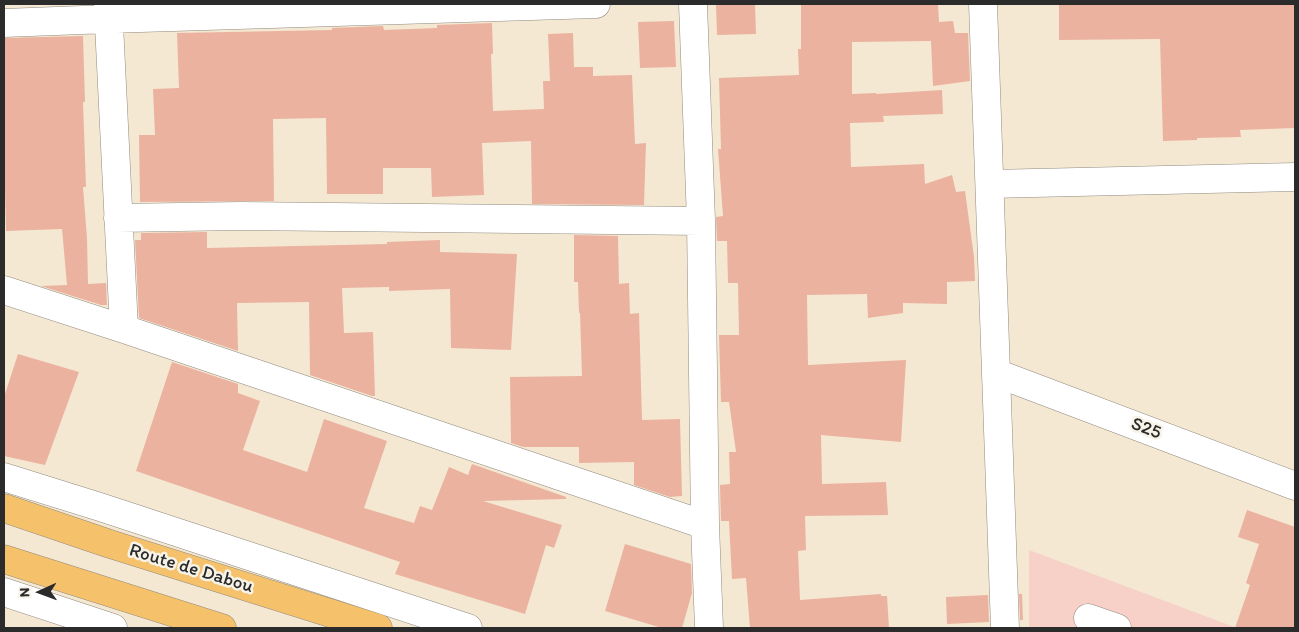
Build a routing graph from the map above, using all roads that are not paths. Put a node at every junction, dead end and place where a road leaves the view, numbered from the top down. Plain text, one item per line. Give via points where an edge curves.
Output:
1 (596, 4) edge
2 (693, 4) edge
3 (984, 4) edge
4 (108, 11) edge
5 (4, 24) edge
6 (1295, 177) edge
7 (990, 184) junction
8 (118, 218) junction
9 (701, 221) junction
10 (4, 290) edge
11 (124, 329) junction
12 (996, 373) junction
13 (4, 477) edge
14 (1295, 486) edge
15 (4, 508) edge
16 (705, 525) junction
17 (4, 559) edge
18 (4, 592) edge
19 (1088, 618) dead end
20 (69, 622) edge
21 (113, 628) edge
22 (222, 628) edge
23 (378, 628) edge
24 (468, 628) edge
25 (709, 628) edge
26 (1005, 628) edge
27 (1117, 628) edge

1 - 4 street
2 - 9 street
3 - 7 street
4 - 5 street
4 - 8 street
6 - 7 street
7 - 12 street
8 - 9 street via 240,216
8 - 11 street
9 - 16 street
10 - 11 street
11 - 16 street
12 - 14 street, S25
12 - 26 street
13 - 24 street
15 - 23 main road, Route de Dabou
16 - 25 street
17 - 22 main road
18 - 20 street
19 - 27 street
20 - 21 street

